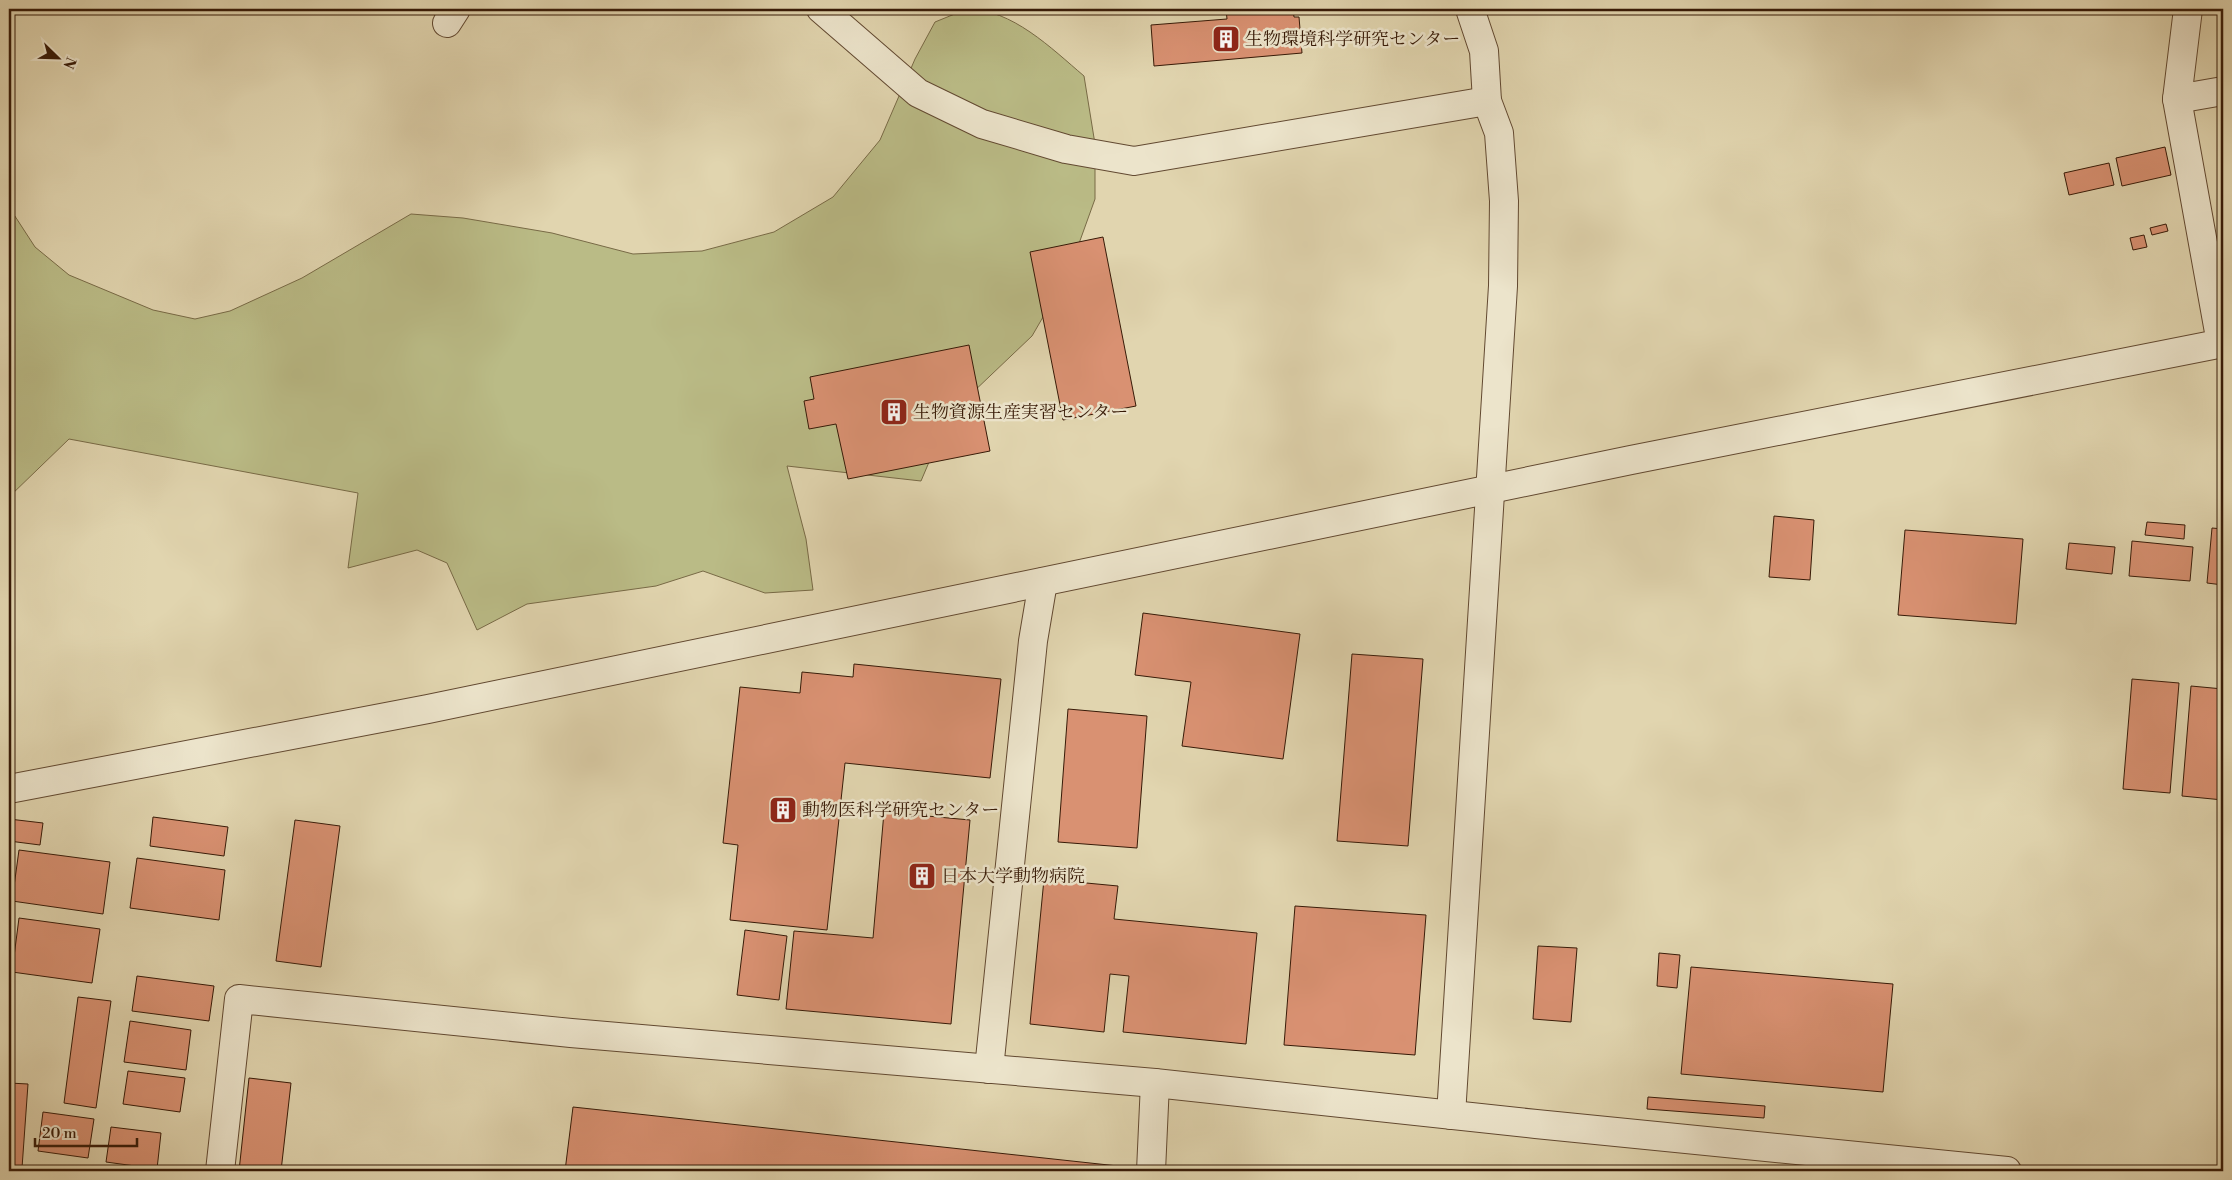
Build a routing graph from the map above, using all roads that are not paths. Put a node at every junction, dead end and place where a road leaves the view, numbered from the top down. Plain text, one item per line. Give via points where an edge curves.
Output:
1 (821, 9) edge
2 (1470, 9) edge
3 (2188, 9) edge
4 (2223, 90) edge
5 (2177, 99) junction
6 (1487, 101) junction
7 (2222, 343) edge
8 (1489, 490) junction
9 (1043, 582) junction
10 (9, 789) edge
11 (989, 1069) junction
12 (1155, 1083) junction
13 (1451, 1115) junction
14 (220, 1171) edge
15 (1151, 1171) edge
16 (2007, 1171) edge

1 - 6 street via 918,94 982,124 1066,149 1134,161
2 - 6 street via 1484,51
3 - 5 street
4 - 5 street
5 - 7 street
6 - 8 street via 1499,133 1504,201 1503,286
7 - 8 street
8 - 9 street
8 - 13 street
9 - 10 street via 428,709
9 - 11 street via 1033,641
11 - 12 street
11 - 14 street via 239,1000
12 - 13 street
12 - 15 street
13 - 16 street

